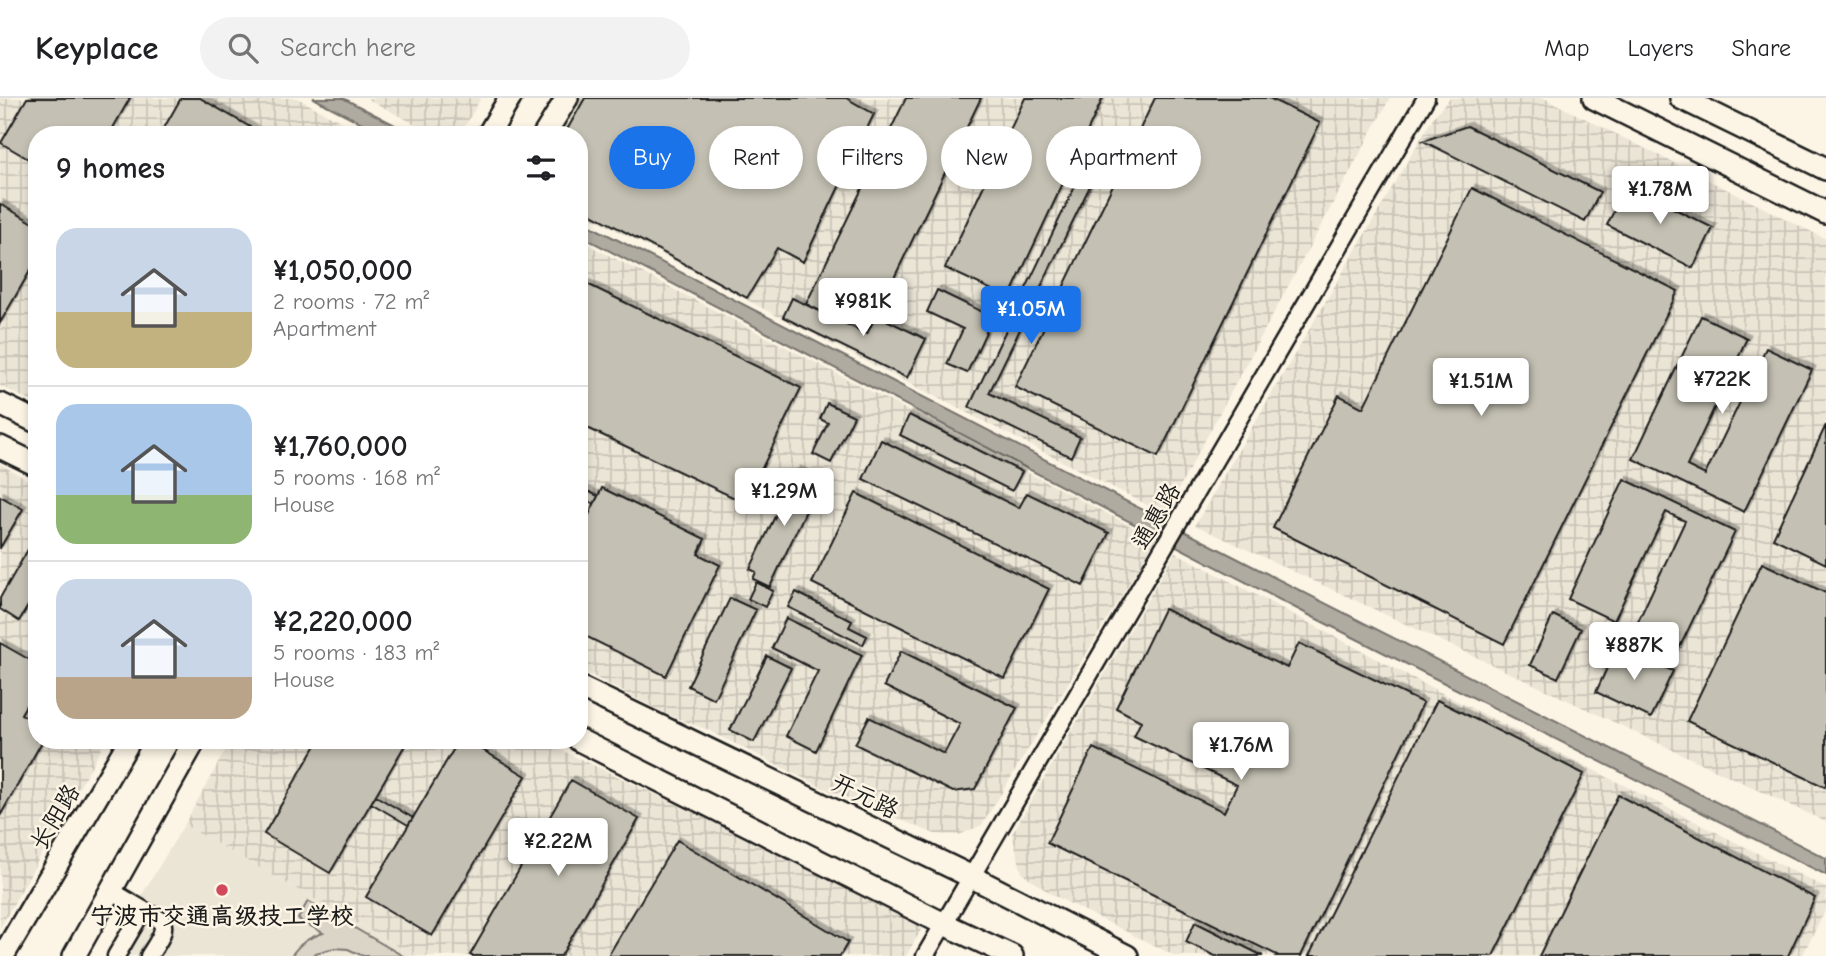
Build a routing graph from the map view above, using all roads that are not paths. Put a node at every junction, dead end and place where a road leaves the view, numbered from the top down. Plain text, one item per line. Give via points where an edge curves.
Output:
1 (510, 98) edge
2 (567, 98) edge
3 (1426, 98) edge
4 (1594, 98) edge
5 (1681, 98) edge
6 (493, 126) edge
7 (550, 126) edge
8 (1826, 169) edge
9 (1826, 213) edge
10 (0, 404) edge
11 (28, 418) edge
12 (0, 447) edge
13 (28, 461) edge
14 (588, 691) edge
15 (588, 745) edge
16 (126, 749) edge
17 (190, 749) edge
18 (972, 877) junction
19 (111, 891) junction
20 (143, 910) junction
21 (944, 924) junction
22 (3, 956) edge
23 (74, 956) edge
24 (116, 956) edge
25 (149, 956) edge
26 (925, 956) edge
27 (1012, 956) edge
28 (1127, 956) edge

1 - 6 main road
2 - 7 main road
3 - 18 street, 通惠路
4 - 9 main road
5 - 8 main road
10 - 11 main road
12 - 13 main road
14 - 18 main road, 开元路
15 - 21 main road
16 - 22 main road, 长阳路
17 - 19 main road
18 - 21 street, 通惠路
18 - 28 main road, 开元路
19 - 20 street
19 - 23 main road
20 - 24 street
20 - 25 street via 162,920 164,926
21 - 26 street, 通惠路
21 - 27 main road

